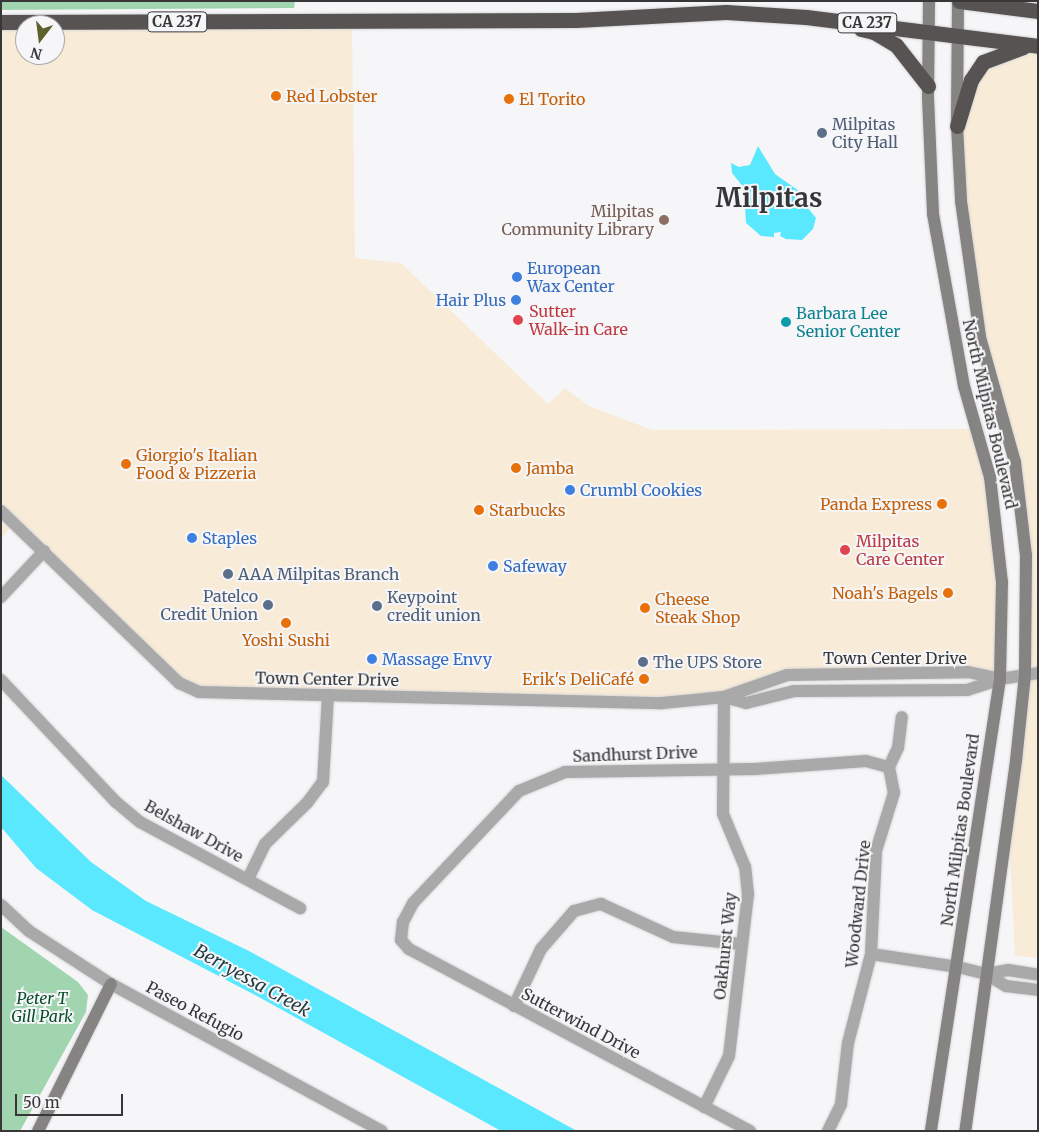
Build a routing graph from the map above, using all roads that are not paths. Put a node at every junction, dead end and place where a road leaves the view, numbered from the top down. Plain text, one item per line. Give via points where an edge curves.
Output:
1 (929, 1) edge
2 (959, 1) edge
3 (1038, 11) edge
4 (806, 16) junction
5 (1, 22) edge
6 (928, 30) junction
7 (956, 34) junction
8 (1034, 45) edge
9 (928, 86) junction
10 (957, 126) junction
11 (1, 511) edge
12 (44, 551) junction
13 (1, 597) edge
14 (1031, 674) edge
15 (1000, 679) junction
16 (1, 680) edge
17 (328, 695) junction
18 (724, 697) junction
19 (902, 717) dead end
20 (889, 767) junction
21 (721, 768) junction
22 (248, 879) junction
23 (1, 905) edge
24 (300, 908) dead end
25 (400, 940) joint
26 (741, 944) junction
27 (871, 954) junction
28 (958, 967) junction
29 (986, 974) junction
30 (1038, 975) edge
31 (111, 984) junction
32 (1038, 990) edge
33 (514, 1006) junction
34 (704, 1107) junction
35 (38, 1131) edge
36 (382, 1131) edge
37 (750, 1131) edge
38 (828, 1131) edge
39 (931, 1131) edge
40 (965, 1131) edge

1 - 6 main road, North Milpitas Boulevard
2 - 3 highway
2 - 7 main road, North Milpitas Boulevard
4 - 5 highway, CA 237 via 726,12 576,20
4 - 6 highway, CA 237
4 - 9 highway via 874,32 900,50
6 - 7 highway, CA 237
6 - 9 main road, North Milpitas Boulevard
7 - 8 highway, CA 237
7 - 10 main road, North Milpitas Boulevard
8 - 10 highway via 983,62 971,80
9 - 15 main road, North Milpitas Boulevard via 933,214 940,264 963,379 998,519 1002,582
10 - 14 main road, North Milpitas Boulevard via 961,201 980,337 1015,462 1026,555
11 - 12 street, Town Center Drive
12 - 13 street
12 - 17 street, Town Center Drive via 179,683 199,692 222,694
14 - 15 street
14 - 29 main road, North Milpitas Boulevard
15 - 18 street, Town Center Drive via 967,690 794,691 746,703
15 - 18 street, Town Center Drive via 968,672 787,675
15 - 28 main road, North Milpitas Boulevard via 975,826
16 - 22 street, Belshaw Drive via 133,816
17 - 18 street, Town Center Drive via 662,703
17 - 22 street via 323,782 307,803 265,844
18 - 21 street, Oakhurst Way
19 - 20 street via 898,748
20 - 21 street, Sandhurst Drive via 866,761 755,769
20 - 27 street, Woodward Drive via 894,793 876,851
21 - 25 street, Sandhurst Drive via 565,772 519,792 413,903 403,922
21 - 26 street, Oakhurst Way via 723,814 745,867 748,894
22 - 24 street, Belshaw Drive
23 - 31 street, Paseo Refugio via 28,930
25 - 33 street, Sutterwind Drive via 409,949
26 - 33 street via 673,938 601,904 574,911 541,949
26 - 34 street, Oakhurst Way via 730,1056
27 - 28 street
27 - 38 street, Woodward Drive via 848,1042 841,1104
28 - 29 street
28 - 39 main road, North Milpitas Boulevard
29 - 30 street via 1008,970
29 - 32 street via 1006,986
29 - 40 main road, North Milpitas Boulevard
31 - 35 main road
31 - 36 street, Paseo Refugio
33 - 34 street, Sutterwind Drive
34 - 37 street, Sutterwind Drive

